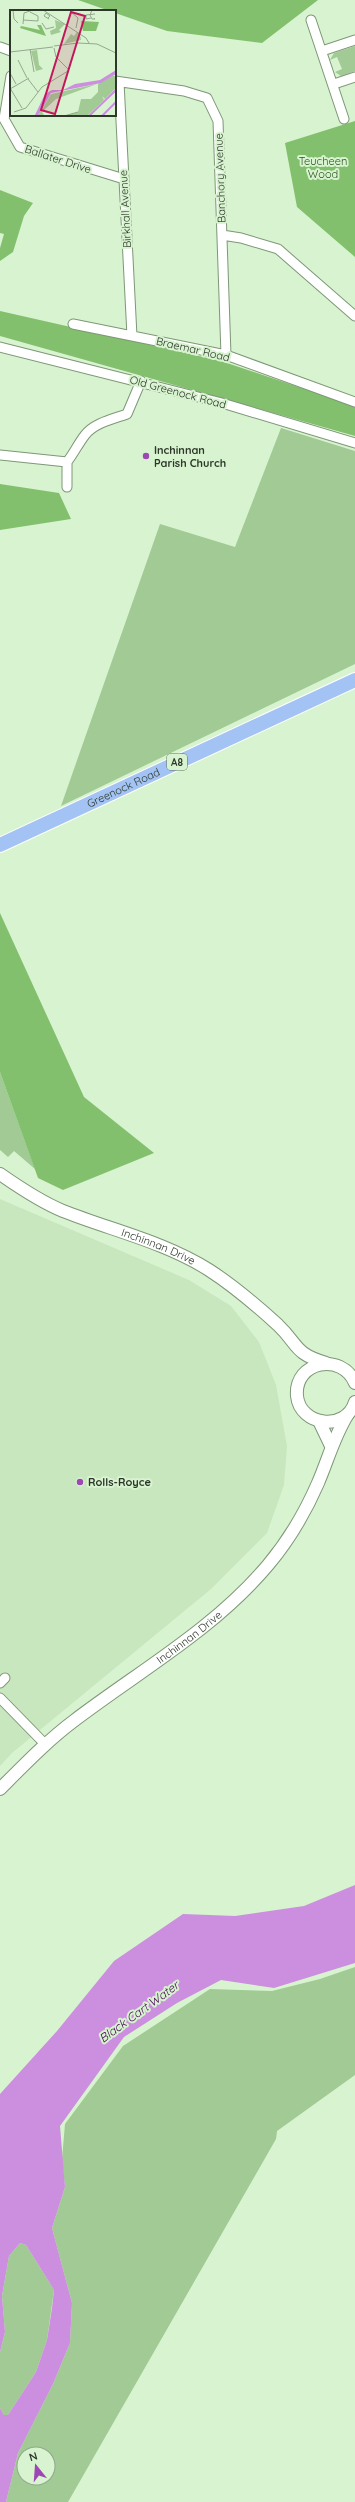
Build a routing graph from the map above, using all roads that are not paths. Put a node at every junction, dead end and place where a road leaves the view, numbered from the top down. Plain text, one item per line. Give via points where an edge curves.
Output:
1 (312, 20) dead end
2 (355, 40) edge
3 (0, 47) edge
4 (10, 51) edge
5 (322, 51) junction
6 (355, 76) edge
7 (10, 82) edge
8 (117, 82) edge
9 (334, 84) junction
10 (344, 119) dead end
11 (124, 179) junction
12 (222, 235) junction
13 (355, 316) edge
14 (73, 324) dead end
15 (132, 336) junction
16 (0, 346) edge
17 (226, 355) junction
18 (141, 381) junction
19 (355, 402) edge
20 (355, 443) edge
21 (0, 455) edge
22 (67, 462) junction
23 (67, 487) dead end
24 (355, 680) edge
25 (0, 845) edge
26 (0, 1174) edge
27 (297, 1348) junction
28 (326, 1363) junction
29 (302, 1377) junction
30 (355, 1383) edge
31 (355, 1402) edge
32 (348, 1414) junction
33 (319, 1422) junction
34 (331, 1446) junction
35 (0, 1698) edge
36 (45, 1744) junction
37 (0, 1789) edge

1 - 5 street
2 - 5 street
3 - 4 street
5 - 9 street
6 - 9 street
7 - 11 street, Ballater Drive via 4,119 20,147
8 - 11 street, Birkhall Avenue
8 - 12 street, Banchory Avenue via 207,98 218,121
9 - 10 street
11 - 15 street, Birkhall Avenue
12 - 13 street via 278,249
12 - 17 street, Banchory Avenue
14 - 15 street, Braemar Road
15 - 17 street, Braemar Road
16 - 18 street, Old Greenock Road
17 - 19 street, Braemar Road
18 - 20 street, Old Greenock Road
18 - 22 street via 127,414 90,429
21 - 22 street
22 - 23 street
24 - 25 main road, Greenock Road / A8
26 - 27 street, Inchinnan Drive via 30,1194 62,1210 167,1248 208,1269 245,1295 282,1328
27 - 28 street, Inchinnan Drive via 310,1358
27 - 29 street, Inchinnan Drive
28 - 29 street via 308,1369
28 - 30 street, Inchinnan Drive via 346,1369
29 - 33 street, Inchinnan Drive via 298,1391 300,1406 306,1414
31 - 32 street, Inchinnan Drive
32 - 33 street via 329,1422
32 - 34 street, Inchinnan Drive
33 - 34 street
34 - 36 street, Inchinnan Drive via 303,1515 280,1549 246,1590 196,1634 74,1720
35 - 36 street
36 - 37 street, Inchinnan Drive

